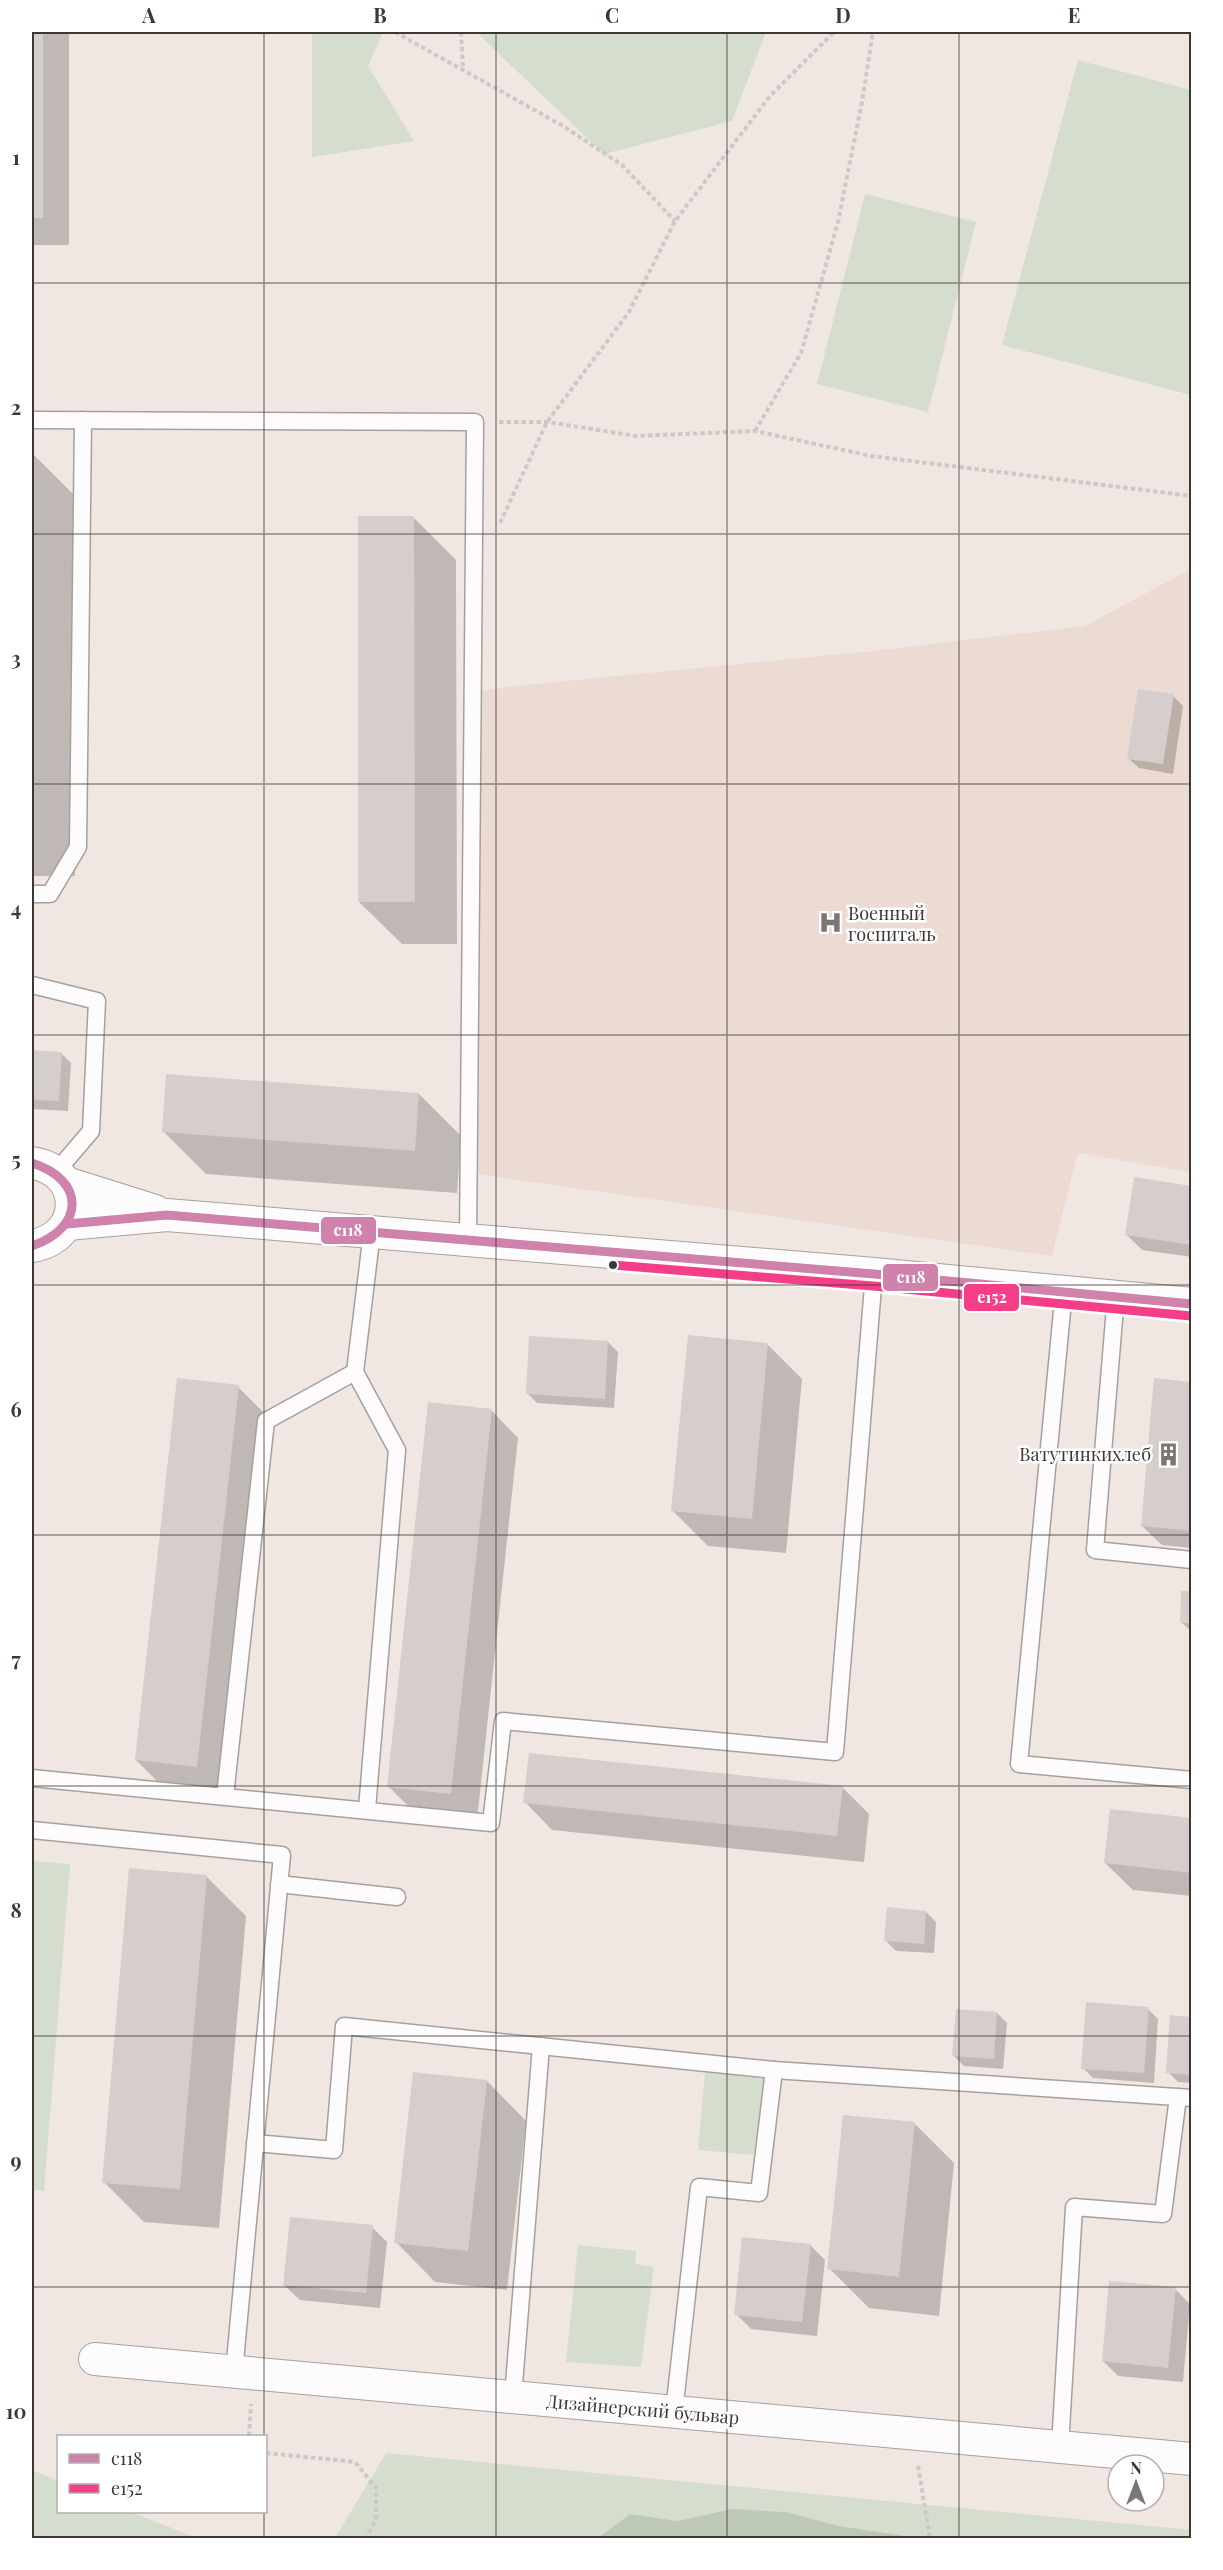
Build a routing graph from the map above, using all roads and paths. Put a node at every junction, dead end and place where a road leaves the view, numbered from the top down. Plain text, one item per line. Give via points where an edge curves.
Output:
1 (395, 32) edge
2 (461, 32) edge
3 (834, 32) edge
4 (873, 32) edge
5 (463, 69) junction
6 (675, 221) junction
7 (32, 420) edge
8 (83, 420) junction
9 (475, 422) junction
10 (547, 422) junction
11 (755, 431) junction
12 (1191, 496) edge
13 (499, 525) dead end
14 (32, 894) edge
15 (32, 985) edge
16 (51, 1172) edge
17 (167, 1215) junction
18 (67, 1224) junction
19 (372, 1232) junction
20 (468, 1241) junction
21 (32, 1246) edge
22 (32, 1252) edge
23 (874, 1274) junction
24 (1064, 1290) junction
25 (1116, 1295) junction
26 (1191, 1304) edge
27 (355, 1372) junction
28 (1191, 1560) edge
29 (32, 1778) edge
30 (1191, 1780) edge
31 (225, 1796) junction
32 (367, 1809) junction
33 (32, 1830) edge
34 (279, 1884) junction
35 (397, 1897) dead end
36 (541, 2046) junction
37 (774, 2070) junction
38 (1185, 2098) edge
39 (255, 2144) junction
40 (94, 2359) dead end
41 (234, 2372) junction
42 (513, 2397) junction
43 (674, 2412) junction
44 (914, 2434) junction
45 (1060, 2447) junction
46 (267, 2453) edge
47 (1191, 2459) edge
48 (366, 2538) edge
49 (930, 2538) edge

1 - 5 path
2 - 5 path
3 - 6 path via 770,96
4 - 11 path via 838,222 801,353
5 - 6 path via 622,165
6 - 10 path via 629,312
7 - 8 lane
8 - 9 lane
8 - 14 lane via 78,847 50,894
9 - 10 path
9 - 20 lane
10 - 11 path via 636,436
10 - 13 path
11 - 12 path via 872,456
15 - 16 lane via 97,1001 91,1131
16 - 17 street
16 - 18 street via 71,1196
17 - 18 street
17 - 19 street
18 - 21 street via 46,1243
19 - 20 street
19 - 27 lane
20 - 23 street
21 - 22 lane
23 - 24 street
23 - 32 lane via 835,1752 503,1721 491,1823
24 - 25 street
24 - 30 lane via 1020,1764
25 - 26 street
25 - 28 lane via 1095,1550
27 - 31 lane via 266,1421
27 - 32 lane via 397,1450
29 - 31 lane
31 - 32 lane
33 - 34 lane via 282,1855
34 - 35 lane
34 - 39 lane
36 - 37 lane
36 - 39 lane via 344,2026 334,2150
36 - 42 lane
37 - 38 lane
37 - 43 lane via 759,2193 699,2187
38 - 45 lane via 1163,2214 1074,2206
39 - 41 lane
40 - 41 street, Дизайнерский бульвар
41 - 42 street, Дизайнерский бульвар
42 - 43 street, Дизайнерский бульвар
43 - 44 street, Дизайнерский бульвар
44 - 45 street, Дизайнерский бульвар
44 - 49 path
45 - 47 street, Дизайнерский бульвар
46 - 48 path via 354,2463 376,2488 376,2520

